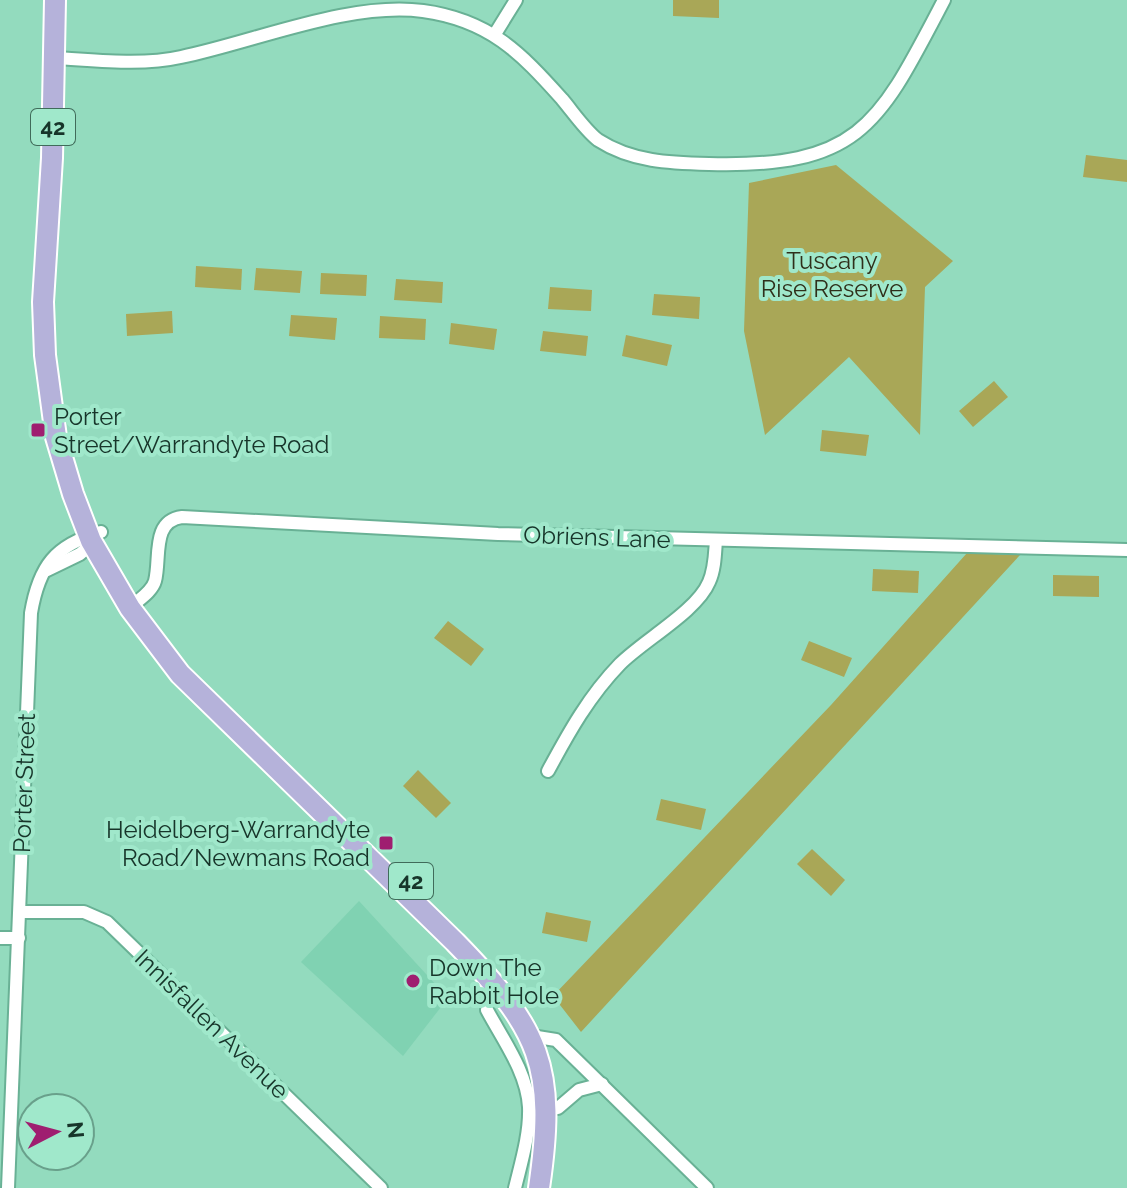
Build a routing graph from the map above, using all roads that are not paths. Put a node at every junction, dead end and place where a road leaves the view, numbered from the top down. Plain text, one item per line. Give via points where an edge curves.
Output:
1 (516, 0) edge
2 (944, 0) edge
3 (55, 3) edge
4 (495, 34) junction
5 (54, 58) junction
6 (93, 538) junction
7 (716, 540) junction
8 (1127, 550) edge
9 (134, 604) junction
10 (548, 771) dead end
11 (20, 912) junction
12 (0, 938) edge
13 (19, 938) junction
14 (487, 1010) dead end
15 (538, 1036) junction
16 (602, 1084) junction
17 (558, 1108) junction
18 (8, 1188) edge
19 (381, 1188) edge
20 (515, 1188) edge
21 (539, 1188) edge
22 (546, 1188) edge
23 (707, 1188) edge

1 - 4 street
2 - 4 street via 893,95 871,121 828,150 761,164 666,163 626,154 596,138 532,65
3 - 5 main road, 42
4 - 5 street via 439,14 373,10 177,58
5 - 6 main road, 42 via 45,355 61,459
6 - 9 main road, 42
6 - 11 street, Porter Street via 72,541 56,555 38,582 31,613
7 - 8 street, Obriens Lane
7 - 9 street, Obriens Lane via 182,517 165,524 155,583
7 - 10 street via 713,569 702,594 601,685 575,718
9 - 15 main road, 42 via 180,674 485,973
11 - 13 street, Porter Street
11 - 19 street, Innisfallen Avenue via 84,912 107,922
12 - 13 street
13 - 18 street, Porter Street
14 - 20 street via 526,1092 529,1120
15 - 16 street via 556,1040
15 - 17 main road, 42 via 556,1075
15 - 21 main road, 42 via 546,1111
16 - 17 street via 579,1090
16 - 23 street
17 - 22 main road, 42

